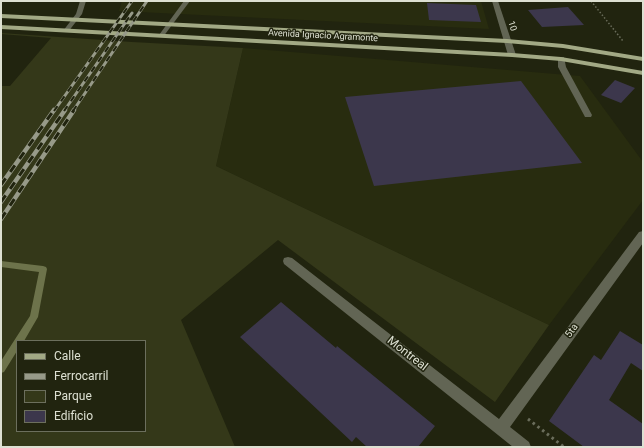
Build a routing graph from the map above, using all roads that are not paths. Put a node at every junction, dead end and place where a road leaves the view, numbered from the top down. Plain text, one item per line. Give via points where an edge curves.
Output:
1 (83, 1) edge
2 (187, 1) edge
3 (495, 1) edge
4 (1, 16) edge
5 (74, 20) junction
6 (168, 25) junction
7 (1, 27) edge
8 (66, 31) junction
9 (160, 36) junction
10 (507, 41) junction
11 (512, 56) junction
12 (561, 59) junction
13 (643, 59) edge
14 (643, 73) edge
15 (588, 115) dead end
16 (643, 235) edge
17 (288, 261) dead end
18 (501, 428) junction
19 (524, 447) edge

1 - 5 street
2 - 6 street
3 - 10 street, 10
4 - 5 main road, Avenida Ignacio Agramonte
5 - 6 main road, Avenida Ignacio Agramonte
5 - 8 street
6 - 9 street
6 - 10 main road, Avenida Ignacio Agramonte
7 - 8 main road, Avenida Ignacio Agramonte
8 - 9 main road, Avenida Ignacio Agramonte
9 - 11 main road, Avenida Ignacio Agramonte
10 - 11 street, 10
10 - 13 main road, Avenida Ignacio Agramonte via 563,46
11 - 12 main road, Avenida Ignacio Agramonte
12 - 14 main road, Avenida Ignacio Agramonte
12 - 15 street via 562,67
16 - 18 street, 5ta
17 - 18 street, Montreal
18 - 19 street, Montreal

